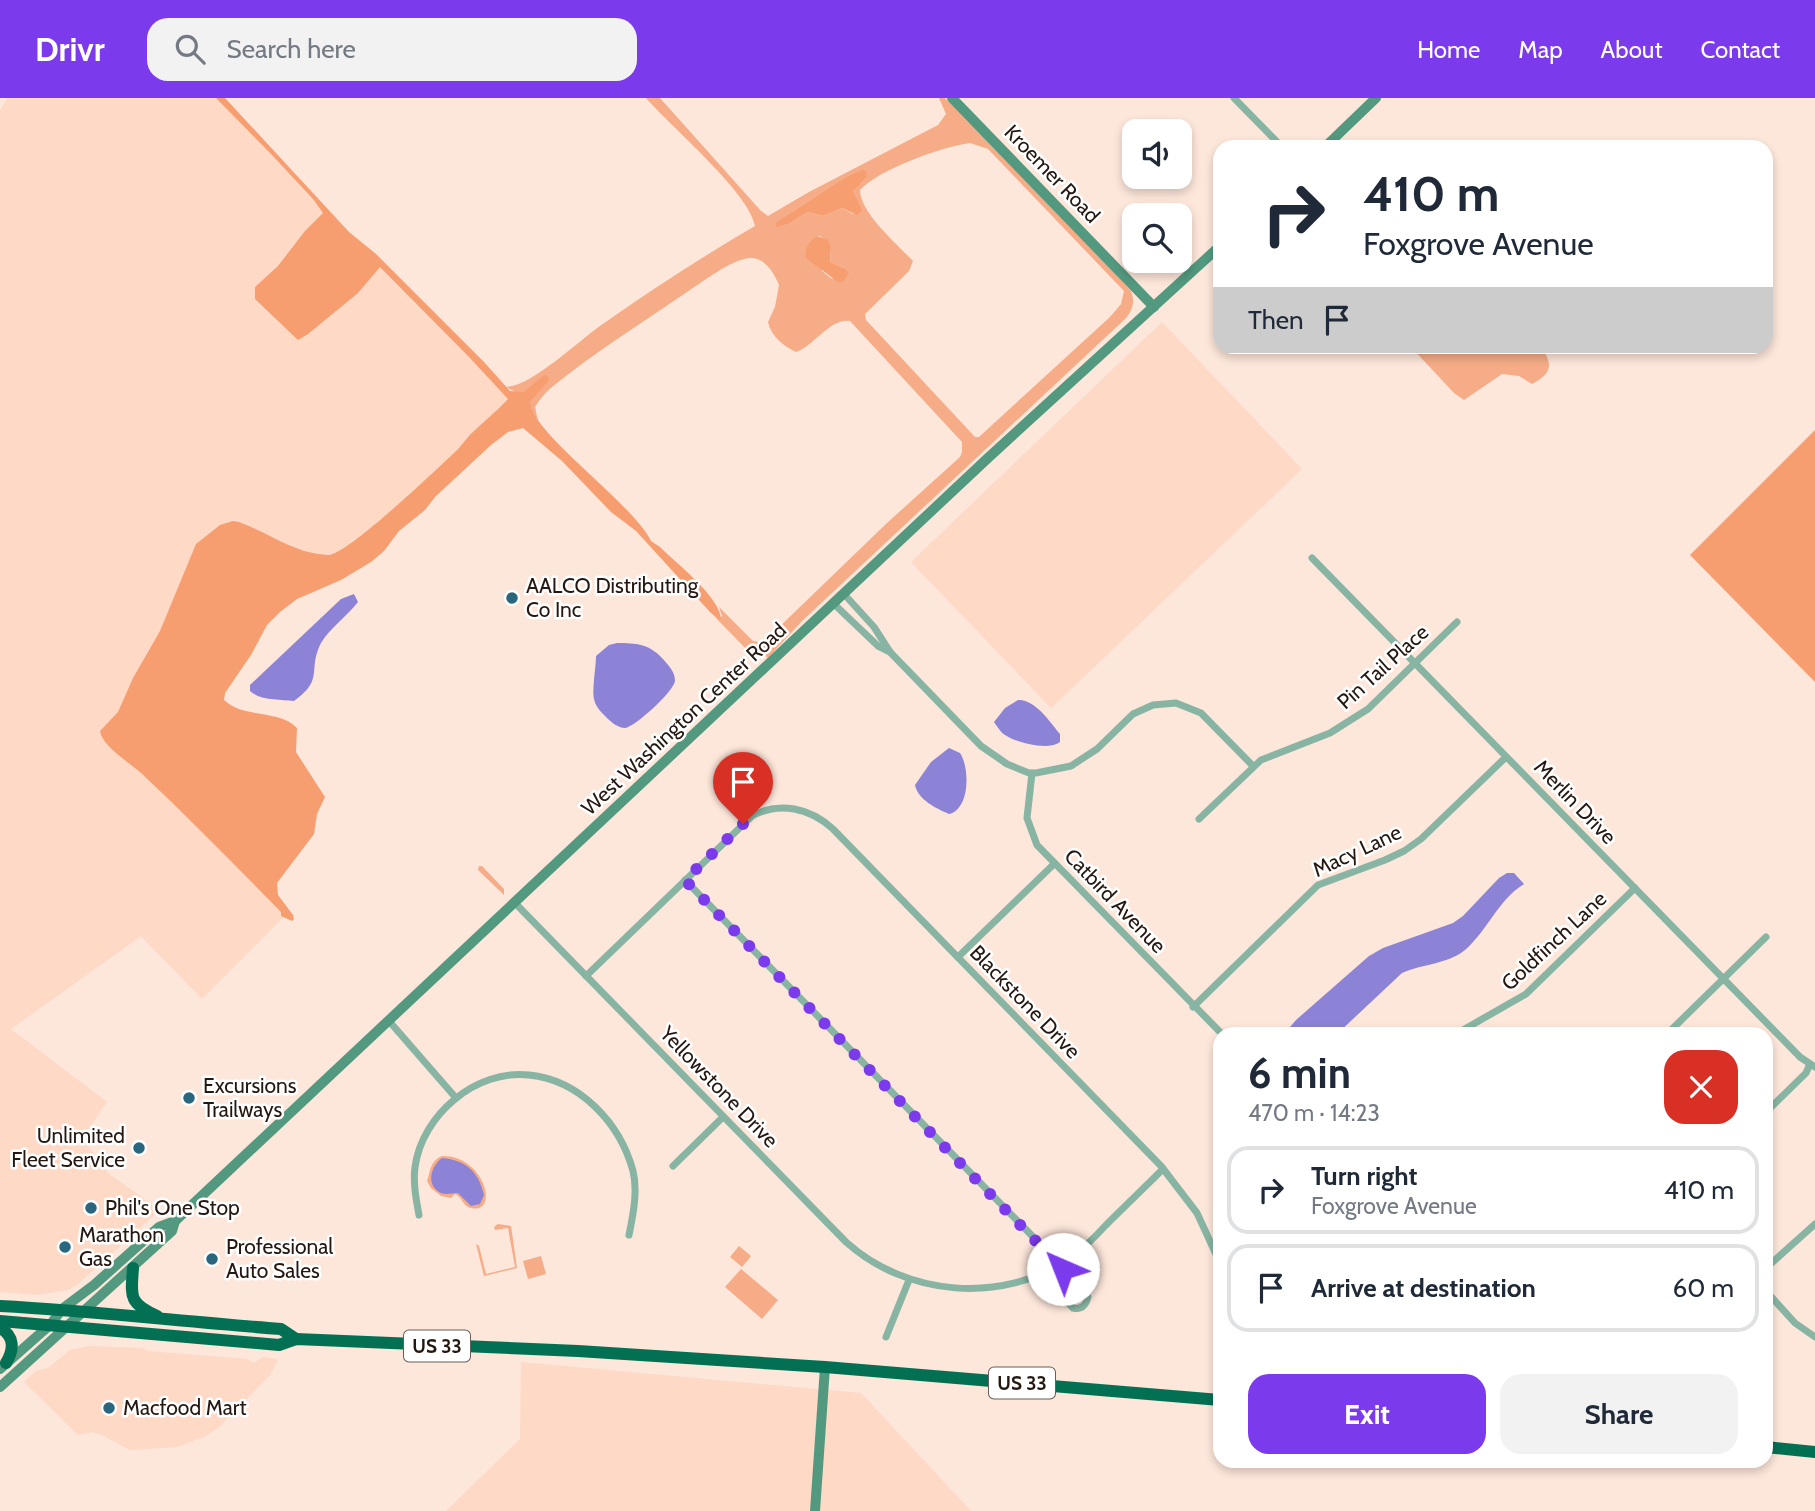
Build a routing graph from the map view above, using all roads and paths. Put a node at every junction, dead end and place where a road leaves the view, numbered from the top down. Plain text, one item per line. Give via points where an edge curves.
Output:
1 (952, 98) edge
2 (1234, 98) edge
3 (1376, 98) edge
4 (1275, 140) edge
5 (1332, 140) edge
6 (1213, 252) edge
7 (1154, 307) junction
8 (1312, 558) dead end
9 (844, 594) junction
10 (834, 604) junction
11 (1457, 622) dead end
12 (890, 652) junction
13 (1415, 663) junction
14 (1506, 757) junction
15 (1253, 766) junction
16 (1032, 773) junction
17 (1199, 819) dead end
18 (1054, 864) junction
19 (685, 880) junction
20 (1635, 888) junction
21 (515, 903) junction
22 (1766, 937) dead end
23 (958, 957) junction
24 (586, 976) junction
25 (1723, 979) junction
26 (1193, 1007) junction
27 (389, 1021) junction
28 (1214, 1027) edge
29 (1468, 1027) edge
30 (1674, 1027) edge
31 (1773, 1027) edge
32 (1773, 1027) edge
33 (1813, 1066) edge
34 (456, 1098) junction
35 (1773, 1105) edge
36 (723, 1117) junction
37 (673, 1166) dead end
38 (1163, 1169) junction
39 (419, 1215) dead end
40 (175, 1222) junction
41 (1815, 1224) edge
42 (629, 1235) dead end
43 (1213, 1247) edge
44 (1773, 1262) edge
45 (1059, 1264) junction
46 (132, 1268) junction
47 (1040, 1273) junction
48 (909, 1280) junction
49 (1773, 1299) edge
50 (0, 1306) edge
51 (62, 1309) junction
52 (83, 1311) junction
53 (0, 1321) edge
54 (166, 1321) junction
55 (51, 1324) junction
56 (67, 1326) junction
57 (0, 1328) edge
58 (886, 1337) dead end
59 (1815, 1337) edge
60 (296, 1339) junction
61 (3, 1366) edge
62 (825, 1367) junction
63 (0, 1387) edge
64 (1213, 1399) edge
65 (1773, 1448) edge
66 (1815, 1452) edge
67 (815, 1511) edge

1 - 7 main road, Kroemer Road
2 - 4 street
3 - 5 main road
6 - 7 main road, West Washington Center Road
7 - 9 main road, West Washington Center Road
8 - 13 street, Merlin Drive
9 - 10 main road, West Washington Center Road
9 - 12 street
10 - 12 street
10 - 21 main road, West Washington Center Road
11 - 13 street, Pin Tail Place
12 - 16 street via 989,753
13 - 14 street, Merlin Drive
13 - 15 street, Pin Tail Place via 1344,726
14 - 20 street, Merlin Drive
14 - 26 street, Macy Lane via 1404,851 1318,886
15 - 16 street via 1201,713 1184,705 1162,704 1133,714 1072,766
15 - 17 street, Pin Tail Place
16 - 18 street, Catbird Avenue via 1029,827
18 - 23 street
18 - 26 street, Catbird Avenue
19 - 23 street, Blackstone Drive via 752,816 771,809 805,811 824,821
19 - 24 street
19 - 45 street
20 - 25 street, Merlin Drive
20 - 29 street, Goldfinch Lane via 1526,994
21 - 24 street, Yellowstone Drive
21 - 27 main road, West Washington Center Road
22 - 25 street
23 - 38 street, Blackstone Drive
24 - 36 street, Yellowstone Drive
25 - 30 street
25 - 31 street, Merlin Drive
26 - 28 street, Catbird Avenue
27 - 34 street
27 - 40 main road, West Washington Center Road
32 - 33 street, Merlin Drive
33 - 35 street
34 - 39 street via 421,1145 415,1167
34 - 42 street via 493,1078 529,1074 578,1091 617,1134 634,1172
36 - 37 street
36 - 48 street, Yellowstone Drive via 851,1247 886,1271
38 - 43 street, Blackstone Drive via 1197,1213
38 - 45 street, Yellowstone Drive via 1088,1243
40 - 46 main road, West Washington Center Road via 172,1231
40 - 51 main road, West Washington Center Road via 159,1227
41 - 44 street
45 - 47 street, Yellowstone Drive
45 - 47 street via 1088,1297 1082,1308 1070,1305
46 - 52 main road, West Washington Center Road
46 - 54 highway via 130,1291 135,1303
47 - 48 street, Yellowstone Drive via 1004,1285 964,1289
48 - 58 street
49 - 59 street
50 - 51 highway, US 33
51 - 52 highway, US 33
51 - 55 main road, West Washington Center Road
52 - 54 highway, US 33
52 - 56 main road, West Washington Center Road
53 - 55 highway, US 33
54 - 60 highway, US 33 via 281,1329
55 - 56 highway, US 33
55 - 61 main road, West Washington Center Road
56 - 60 highway, US 33 via 279,1345
56 - 63 main road, West Washington Center Road
57 - 61 highway via 12,1339 10,1357
60 - 62 highway, US 33
62 - 64 highway, US 33
62 - 67 main road
65 - 66 highway

